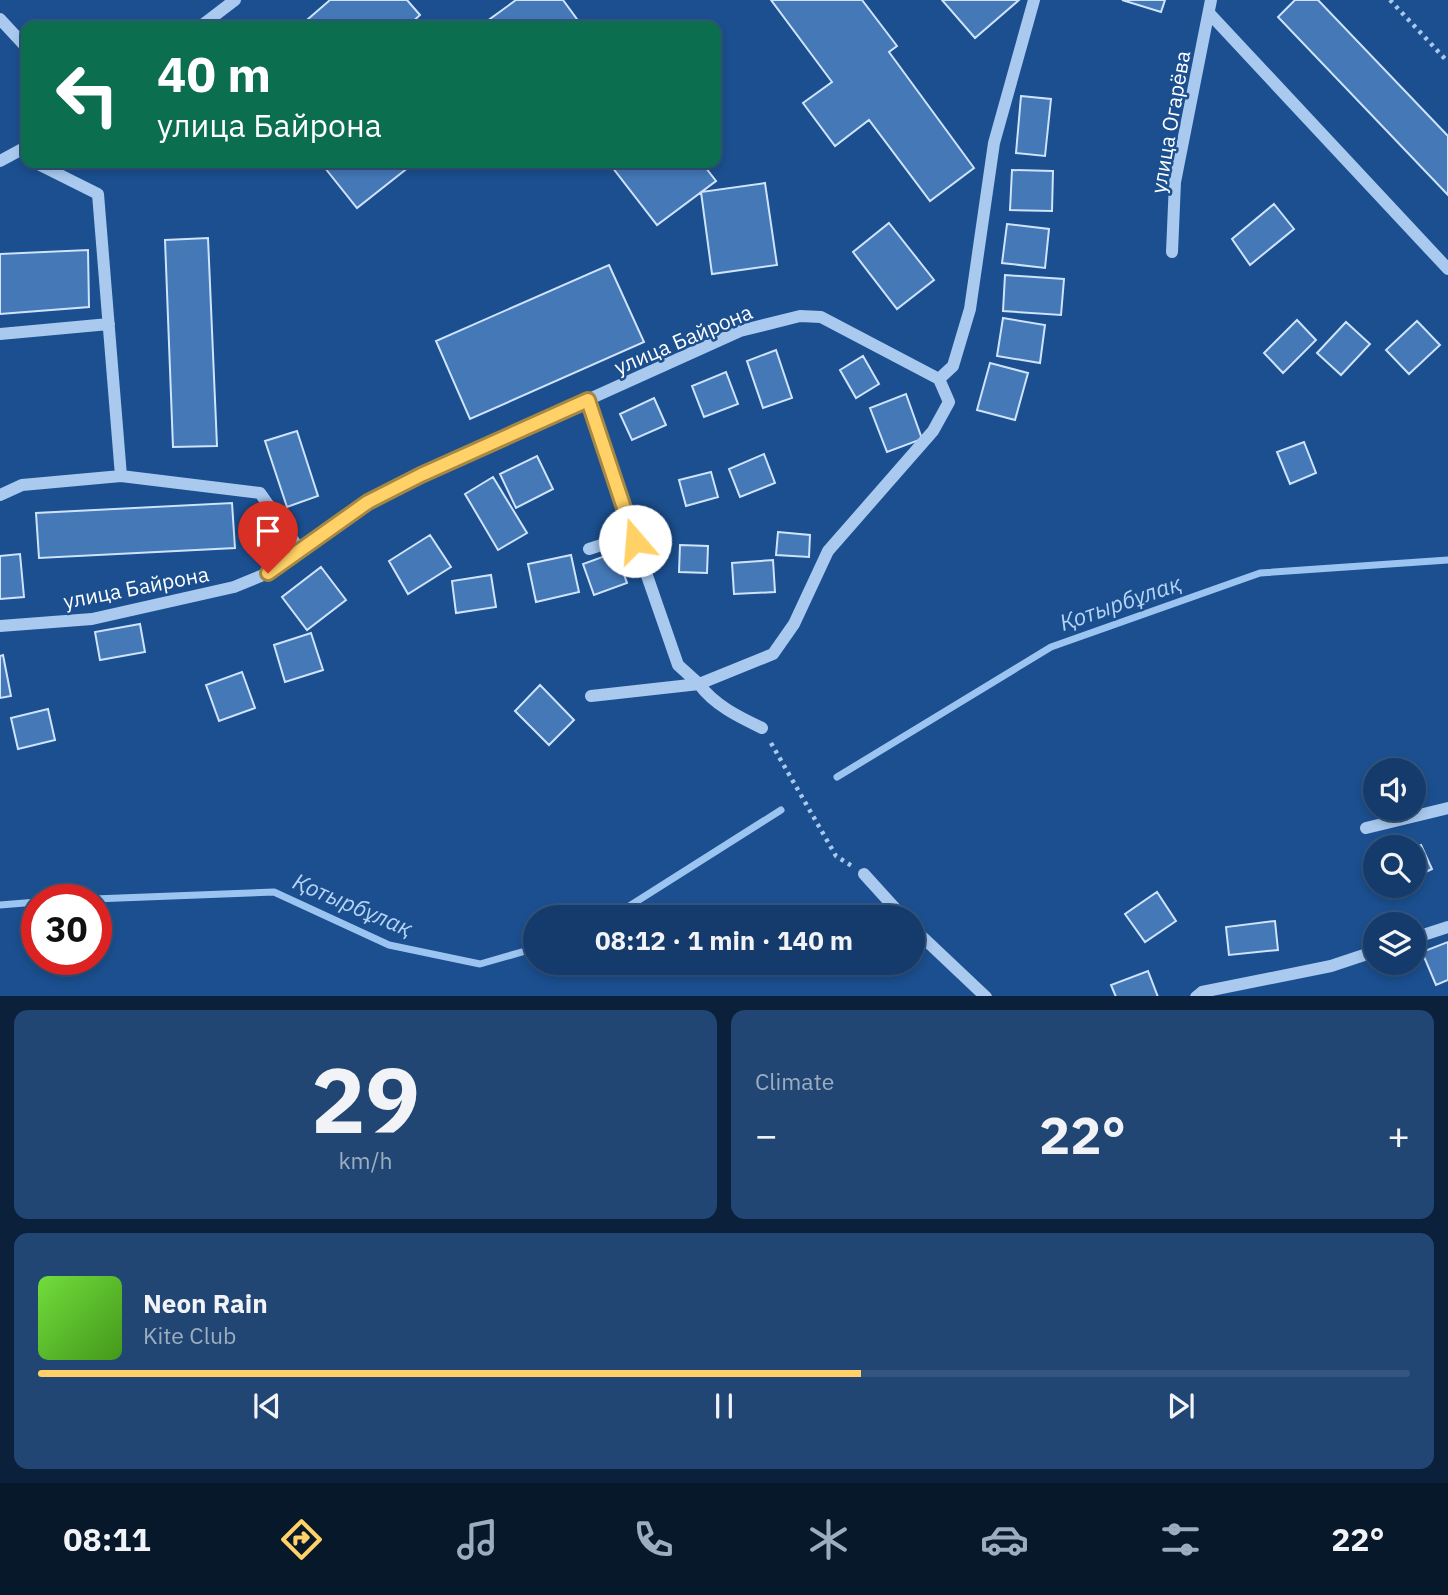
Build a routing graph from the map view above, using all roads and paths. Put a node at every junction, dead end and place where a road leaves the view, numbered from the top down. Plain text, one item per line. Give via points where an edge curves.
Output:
1 (235, 0) edge
2 (1034, 0) edge
3 (1390, 0) edge
4 (1210, 6) edge
5 (0, 19) edge
6 (208, 21) edge
7 (21, 42) edge
8 (1448, 62) edge
9 (21, 154) edge
10 (0, 161) edge
11 (46, 168) edge
12 (1172, 252) dead end
13 (1448, 269) edge
14 (109, 324) junction
15 (0, 334) edge
16 (939, 379) junction
17 (588, 400) junction
18 (121, 476) junction
19 (0, 495) edge
20 (635, 541) junction
21 (589, 549) dead end
22 (300, 550) junction
23 (0, 626) edge
24 (699, 684) junction
25 (591, 696) dead end
26 (762, 728) joint
27 (1448, 808) edge
28 (1366, 828) dead end
29 (864, 874) joint
30 (892, 905) edge
31 (1448, 927) edge
32 (1426, 935) edge
33 (925, 939) edge
34 (1363, 955) edge
35 (986, 996) edge
36 (1196, 996) edge

1 - 6 street
2 - 16 street via 994,143 970,309 953,366
3 - 8 path
4 - 12 street, улица Огарёва via 1175,182
4 - 13 street
5 - 7 street
9 - 10 street
11 - 14 street via 98,194
14 - 15 street
14 - 18 street
16 - 17 street, улица Байрона via 821,317 800,316 740,331
16 - 24 street via 949,402 933,431 828,551 794,625 773,654
17 - 20 street
17 - 22 street, улица Байрона via 368,502
18 - 19 street via 22,485
18 - 22 street via 260,493
20 - 21 street via 614,541
20 - 24 street via 678,665
22 - 23 street, улица Байрона via 268,573 234,587 92,620
24 - 25 street
24 - 26 street via 736,716
26 - 29 path via 836,856
27 - 28 street
29 - 30 street
31 - 32 street
33 - 35 street
34 - 36 street

